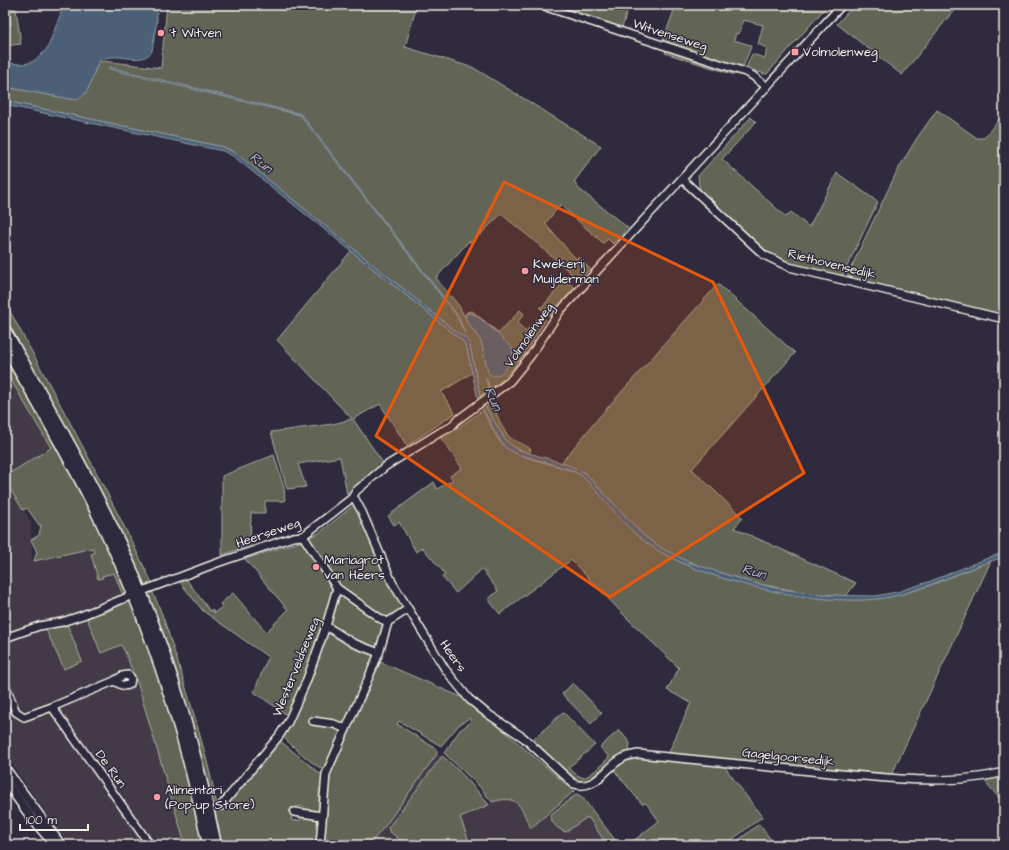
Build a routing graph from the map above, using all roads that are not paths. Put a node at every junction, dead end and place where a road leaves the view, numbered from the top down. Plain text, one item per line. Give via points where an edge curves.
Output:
1 (540, 5) edge
2 (842, 5) edge
3 (767, 87) junction
4 (682, 179) junction
5 (1004, 319) edge
6 (5, 330) edge
7 (5, 346) edge
8 (494, 394) joint
9 (352, 498) junction
10 (303, 536) junction
11 (337, 588) junction
12 (145, 590) dead end
13 (128, 597) dead end
14 (408, 609) junction
15 (388, 622) junction
16 (326, 626) junction
17 (5, 638) edge
18 (379, 653) junction
19 (114, 681) dead end
20 (5, 685) edge
21 (52, 707) junction
22 (313, 721) dead end
23 (346, 729) junction
24 (5, 768) edge
25 (1004, 772) edge
26 (5, 781) edge
27 (579, 787) joint
28 (221, 806) dead end
29 (294, 812) dead end
30 (322, 816) junction
31 (55, 845) edge
32 (61, 845) edge
33 (150, 845) edge
34 (208, 845) edge
35 (216, 845) edge
36 (320, 845) edge

1 - 3 street, Witvenseweg via 748,73
2 - 3 street, Volmolenweg
3 - 4 street, Volmolenweg
4 - 5 street, Riethovensedijk via 764,255 789,267
4 - 8 street, Volmolenweg via 560,310 518,373
6 - 35 highway via 90,483 136,582 181,705 203,783
7 - 34 highway via 83,485 129,585 152,642 173,707 195,784
8 - 9 street, Heerseweg via 386,466 356,491
9 - 10 street, Heerseweg
9 - 14 street, Heers via 362,512 392,582
10 - 11 street
10 - 12 street, Heerseweg via 292,537
11 - 15 street
11 - 16 street, Westerveldseweg
13 - 17 street via 83,615
14 - 15 street
14 - 27 street, Heers via 445,668 469,698 524,738
15 - 18 street
16 - 18 street via 353,643
16 - 28 street, Westerveldseweg via 306,682 288,722
18 - 23 street
19 - 21 street
20 - 21 street via 13,707 21,716 30,716
21 - 33 street, De Run
22 - 23 street via 334,724
23 - 30 street via 326,774
24 - 32 main road
25 - 27 street, Gagelgoorsedijk via 961,779 876,777 638,754 623,757 592,783
26 - 31 main road
29 - 30 street
30 - 36 street

